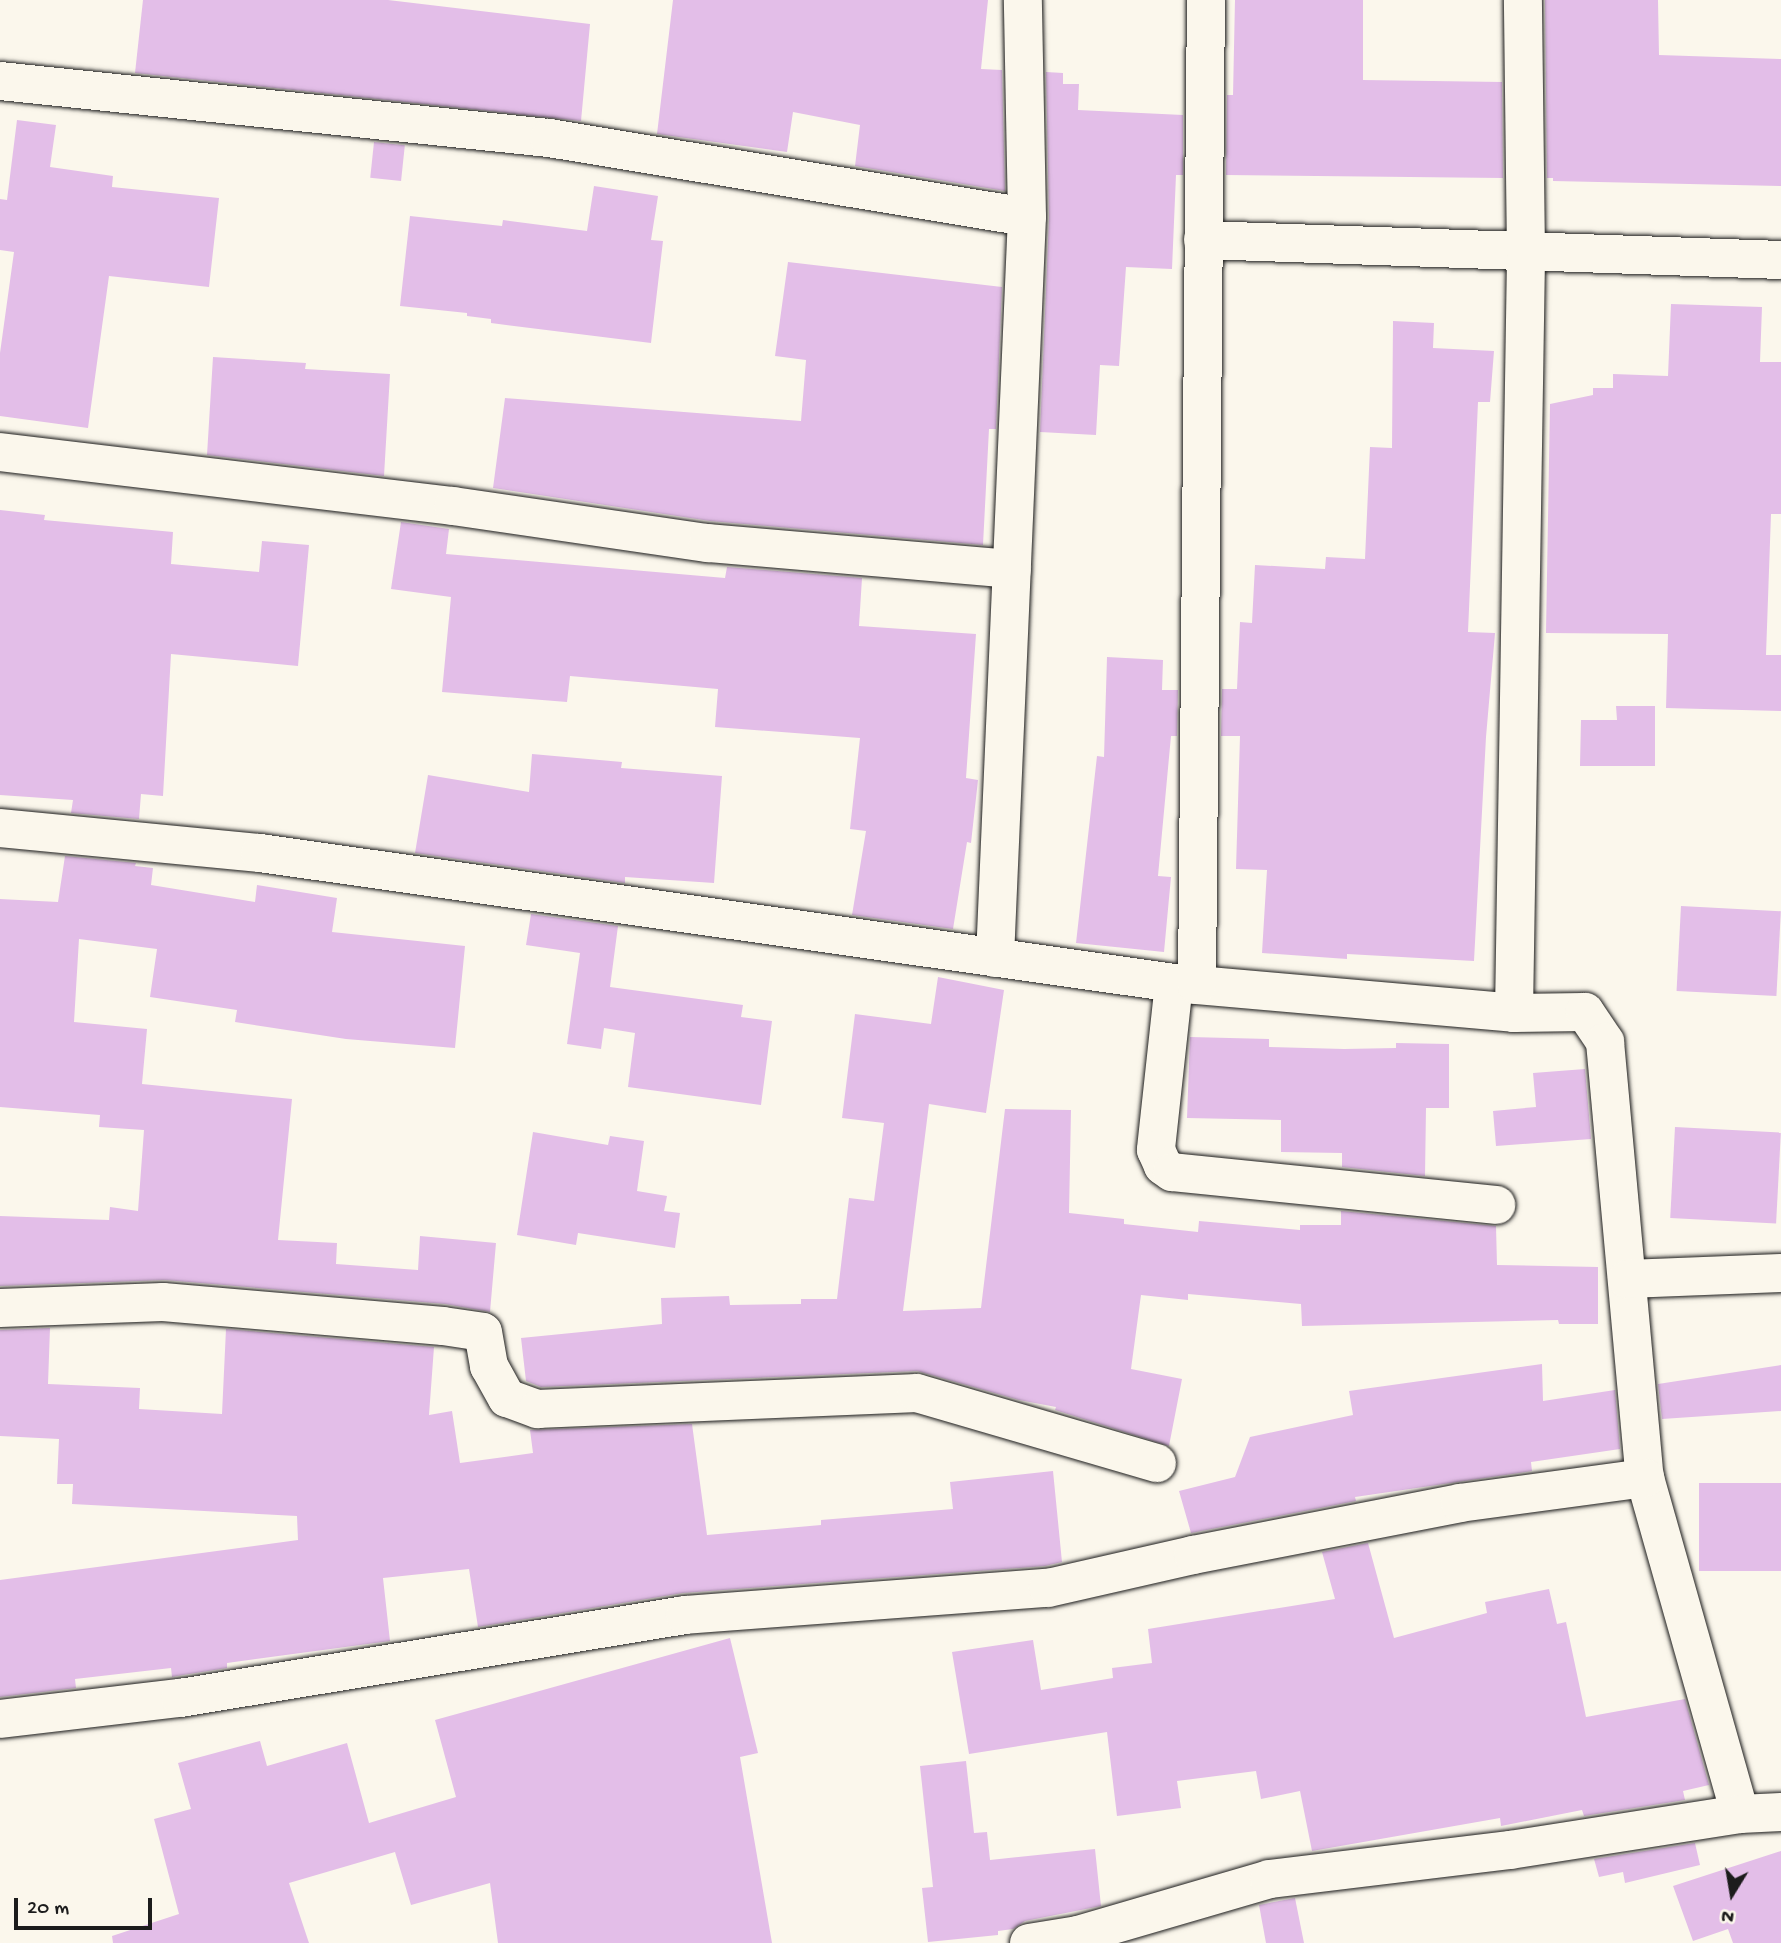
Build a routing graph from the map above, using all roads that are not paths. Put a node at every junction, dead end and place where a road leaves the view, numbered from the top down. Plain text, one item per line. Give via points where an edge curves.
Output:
1 (1023, 0) edge
2 (1206, 0) edge
3 (1523, 0) edge
4 (0, 81) edge
5 (1027, 217) junction
6 (1203, 240) junction
7 (1526, 254) junction
8 (1781, 260) edge
9 (0, 452) edge
10 (1012, 569) junction
11 (0, 828) edge
12 (995, 958) junction
13 (1185, 984) junction
14 (1514, 1013) junction
15 (1496, 1205) dead end
16 (1781, 1273) edge
17 (1627, 1279) junction
18 (0, 1308) edge
19 (1157, 1464) dead end
20 (1645, 1478) junction
21 (0, 1719) edge
22 (1781, 1811) edge
23 (1740, 1814) junction
24 (1029, 1943) edge

1 - 5 street
2 - 6 street
3 - 7 street
4 - 5 street via 549,138
5 - 10 street
6 - 7 street
6 - 13 street
7 - 8 street
7 - 14 street
9 - 10 street via 453,506 708,543
10 - 12 street
11 - 12 street via 260,853
12 - 13 street
13 - 14 street
13 - 15 street via 1156,1150 1163,1166 1172,1172
14 - 17 street via 1585,1012 1605,1042
16 - 17 street
17 - 20 street
18 - 19 street via 163,1303 443,1326 483,1332 489,1366 507,1398 538,1409 917,1393
20 - 21 street via 1460,1503 1048,1588 685,1615 180,1698
20 - 23 street
22 - 23 street
23 - 24 street via 1510,1850 1269,1879 1078,1935

